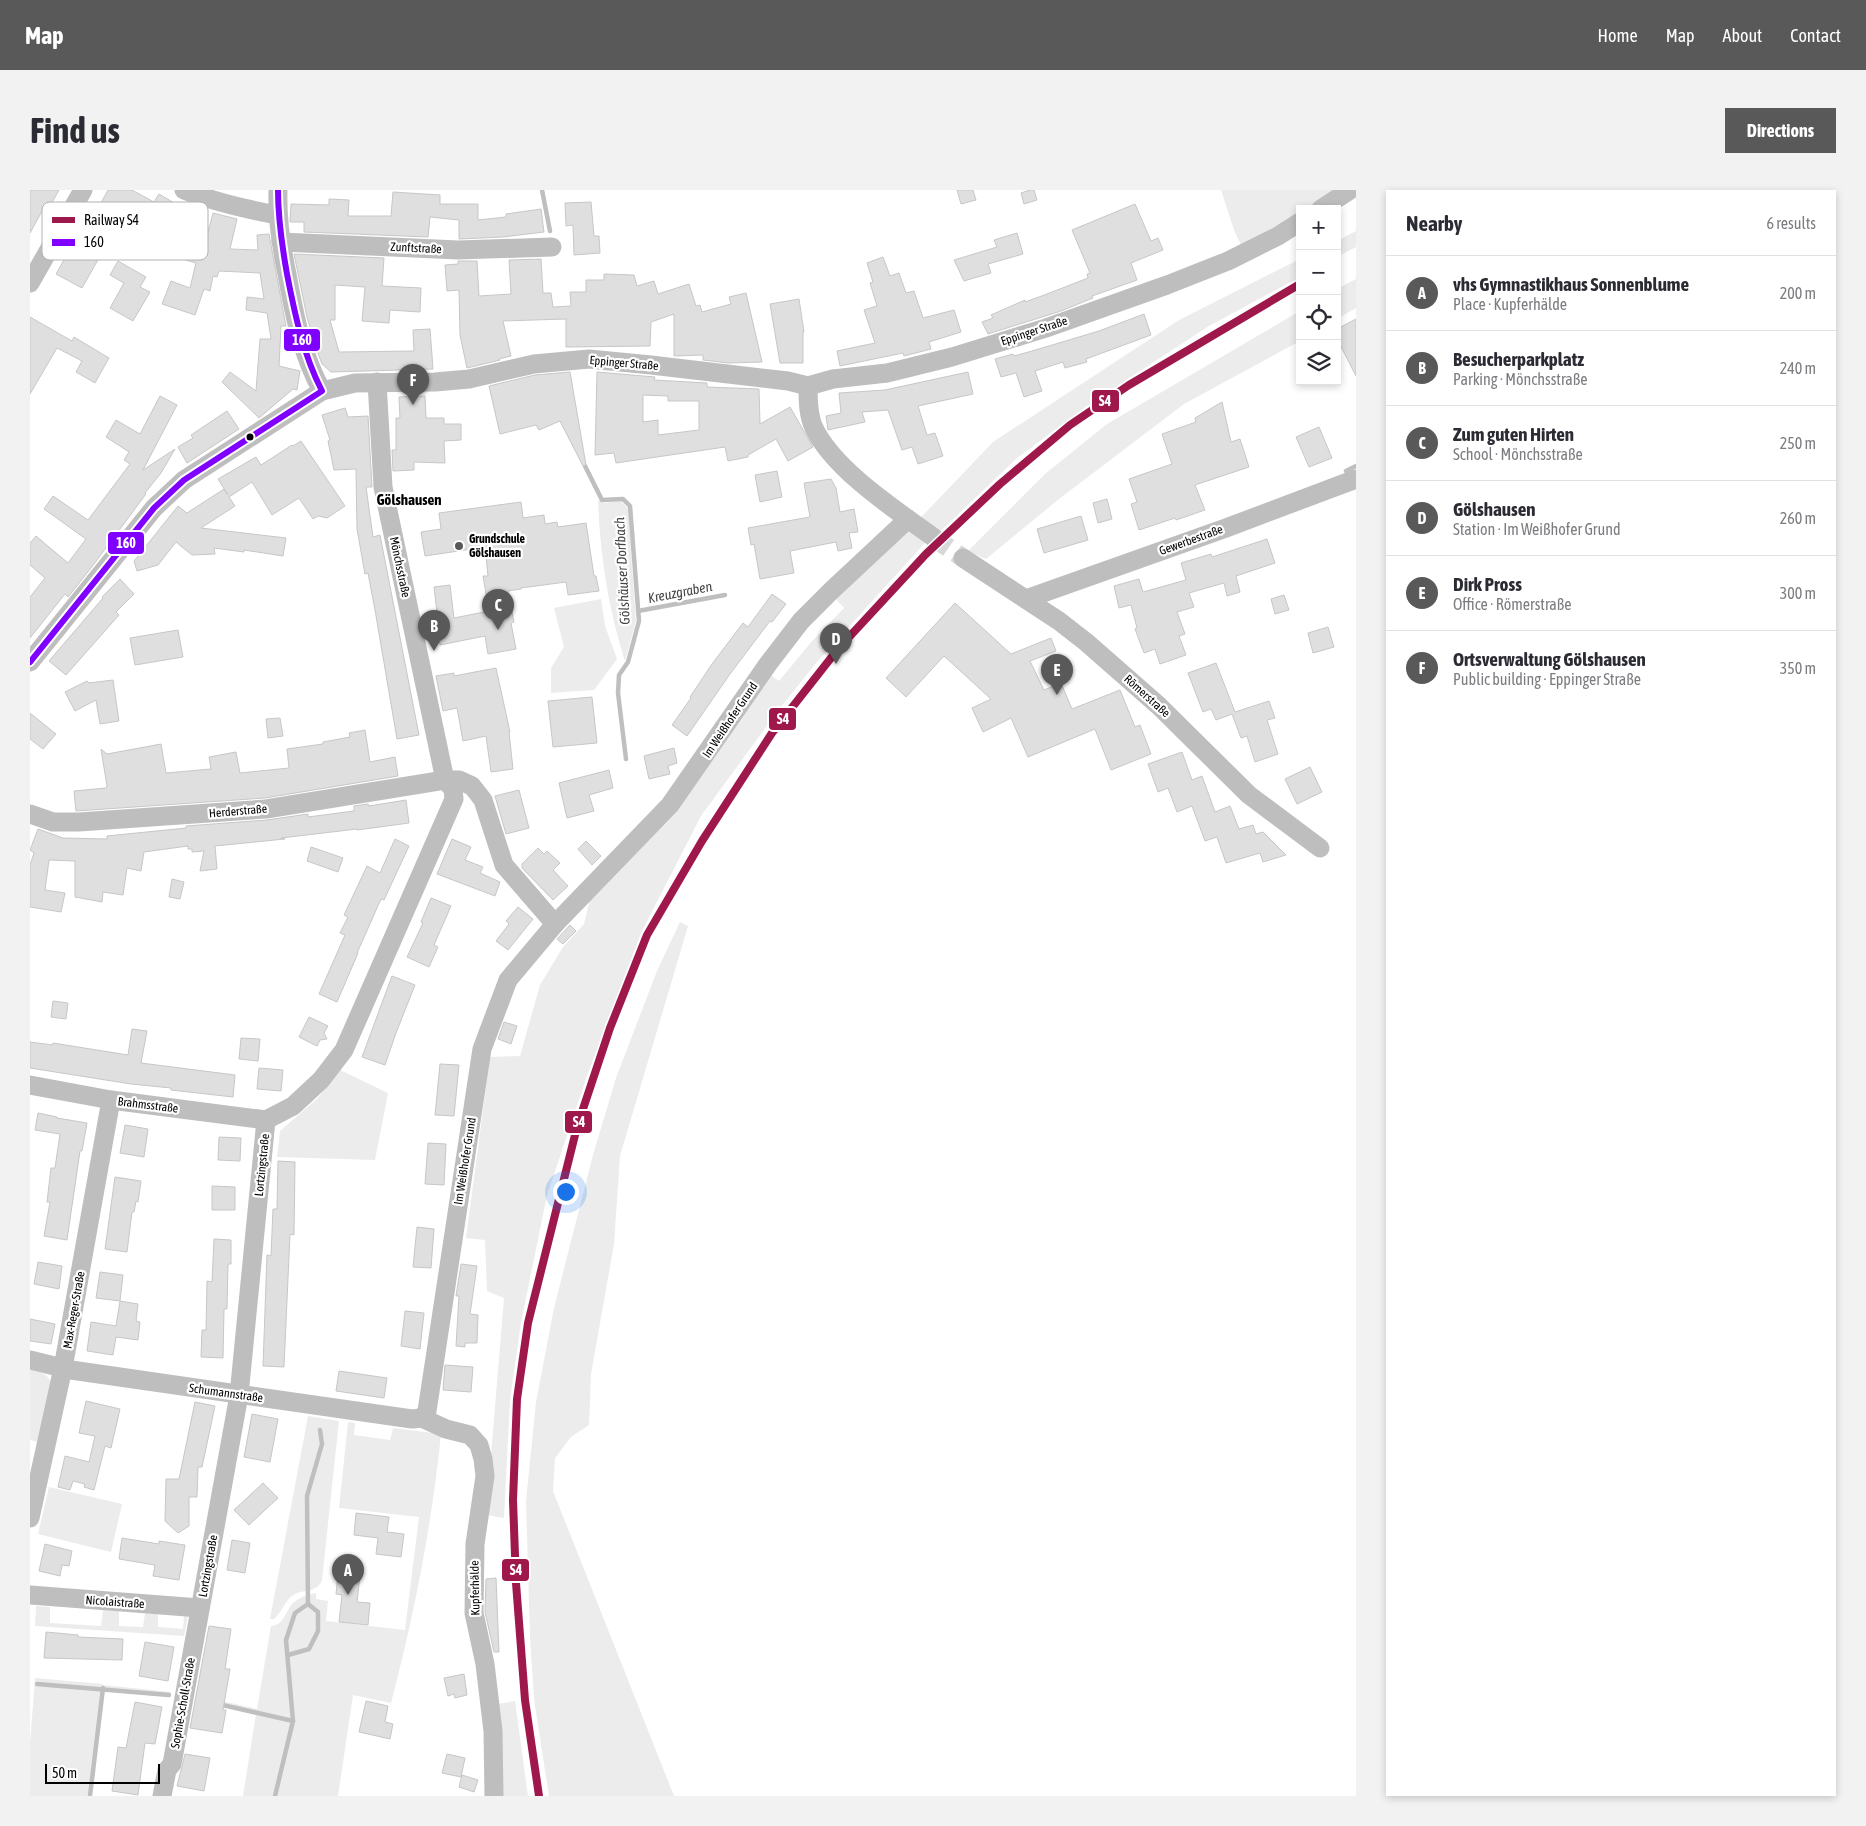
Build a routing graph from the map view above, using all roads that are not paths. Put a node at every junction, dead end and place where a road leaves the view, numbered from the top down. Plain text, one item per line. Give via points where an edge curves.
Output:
1 (84, 190) edge
2 (184, 190) edge
3 (278, 190) edge
4 (1350, 190) edge
5 (77, 202) edge
6 (1327, 205) edge
7 (277, 214) junction
8 (1296, 225) edge
9 (281, 242) junction
10 (552, 247) dead end
11 (43, 260) edge
12 (30, 283) edge
13 (377, 382) junction
14 (808, 386) junction
15 (322, 391) junction
16 (1356, 479) edge
17 (908, 519) junction
18 (933, 537) tunnel mouth
19 (963, 558) tunnel mouth
20 (1026, 599) junction
21 (30, 662) edge
22 (445, 780) junction
23 (30, 814) edge
24 (1320, 848) dead end
25 (555, 924) junction
26 (30, 1085) edge
27 (111, 1100) junction
28 (266, 1120) junction
29 (30, 1360) edge
30 (63, 1368) junction
31 (239, 1395) junction
32 (422, 1418) junction
33 (30, 1518) edge
34 (30, 1595) edge
35 (200, 1608) junction
36 (162, 1796) edge
37 (494, 1796) edge

1 - 5 street
2 - 7 street via 245,209
3 - 7 street
4 - 6 street
7 - 9 street
8 - 14 street, Eppinger Straße via 1228,261 1046,328 887,373 833,379
9 - 10 street, Zunftstraße via 458,250
9 - 15 street via 294,316 312,372
11 - 12 street
13 - 14 street, Eppinger Straße via 469,379 534,364 589,359 788,381
13 - 15 street, Eppinger Straße via 355,383
13 - 22 street, Mönchsstraße via 383,487
14 - 17 street via 814,428 832,455 873,494
15 - 21 street, Eppinger Straße via 177,486 154,508
16 - 20 street, Gewerbestraße
17 - 18 street
17 - 25 street, Im Weißhofer Grund via 802,621 768,664 670,806
19 - 20 street, Römerstraße
20 - 24 street, Römerstraße via 1086,642 1159,706 1250,794
22 - 23 street, Herderstraße via 266,809 79,822 53,822
22 - 25 street via 459,780 472,786 483,800 504,865
22 - 28 street, Lortzingstraße via 453,789 454,799 344,1050 321,1080 293,1106
25 - 32 street, Im Weißhofer Grund via 508,980 482,1049 426,1411
26 - 27 street, Brahmsstraße
27 - 28 street, Brahmsstraße
27 - 30 street, Max-Reger-Straße
28 - 31 street, Lortzingstraße
29 - 30 street, Schumannstraße
30 - 31 street, Schumannstraße
30 - 33 street, Max-Reger-Straße
31 - 32 street, Schumannstraße
31 - 35 street, Lortzingstraße
32 - 37 street, Kupferhälde via 470,1436 479,1445 483,1459 485,1476 474,1544 474,1612 485,1664 493,1731
34 - 35 street, Nicolaistraße
35 - 36 street, Sophie-Scholl-Straße via 172,1764 167,1770

